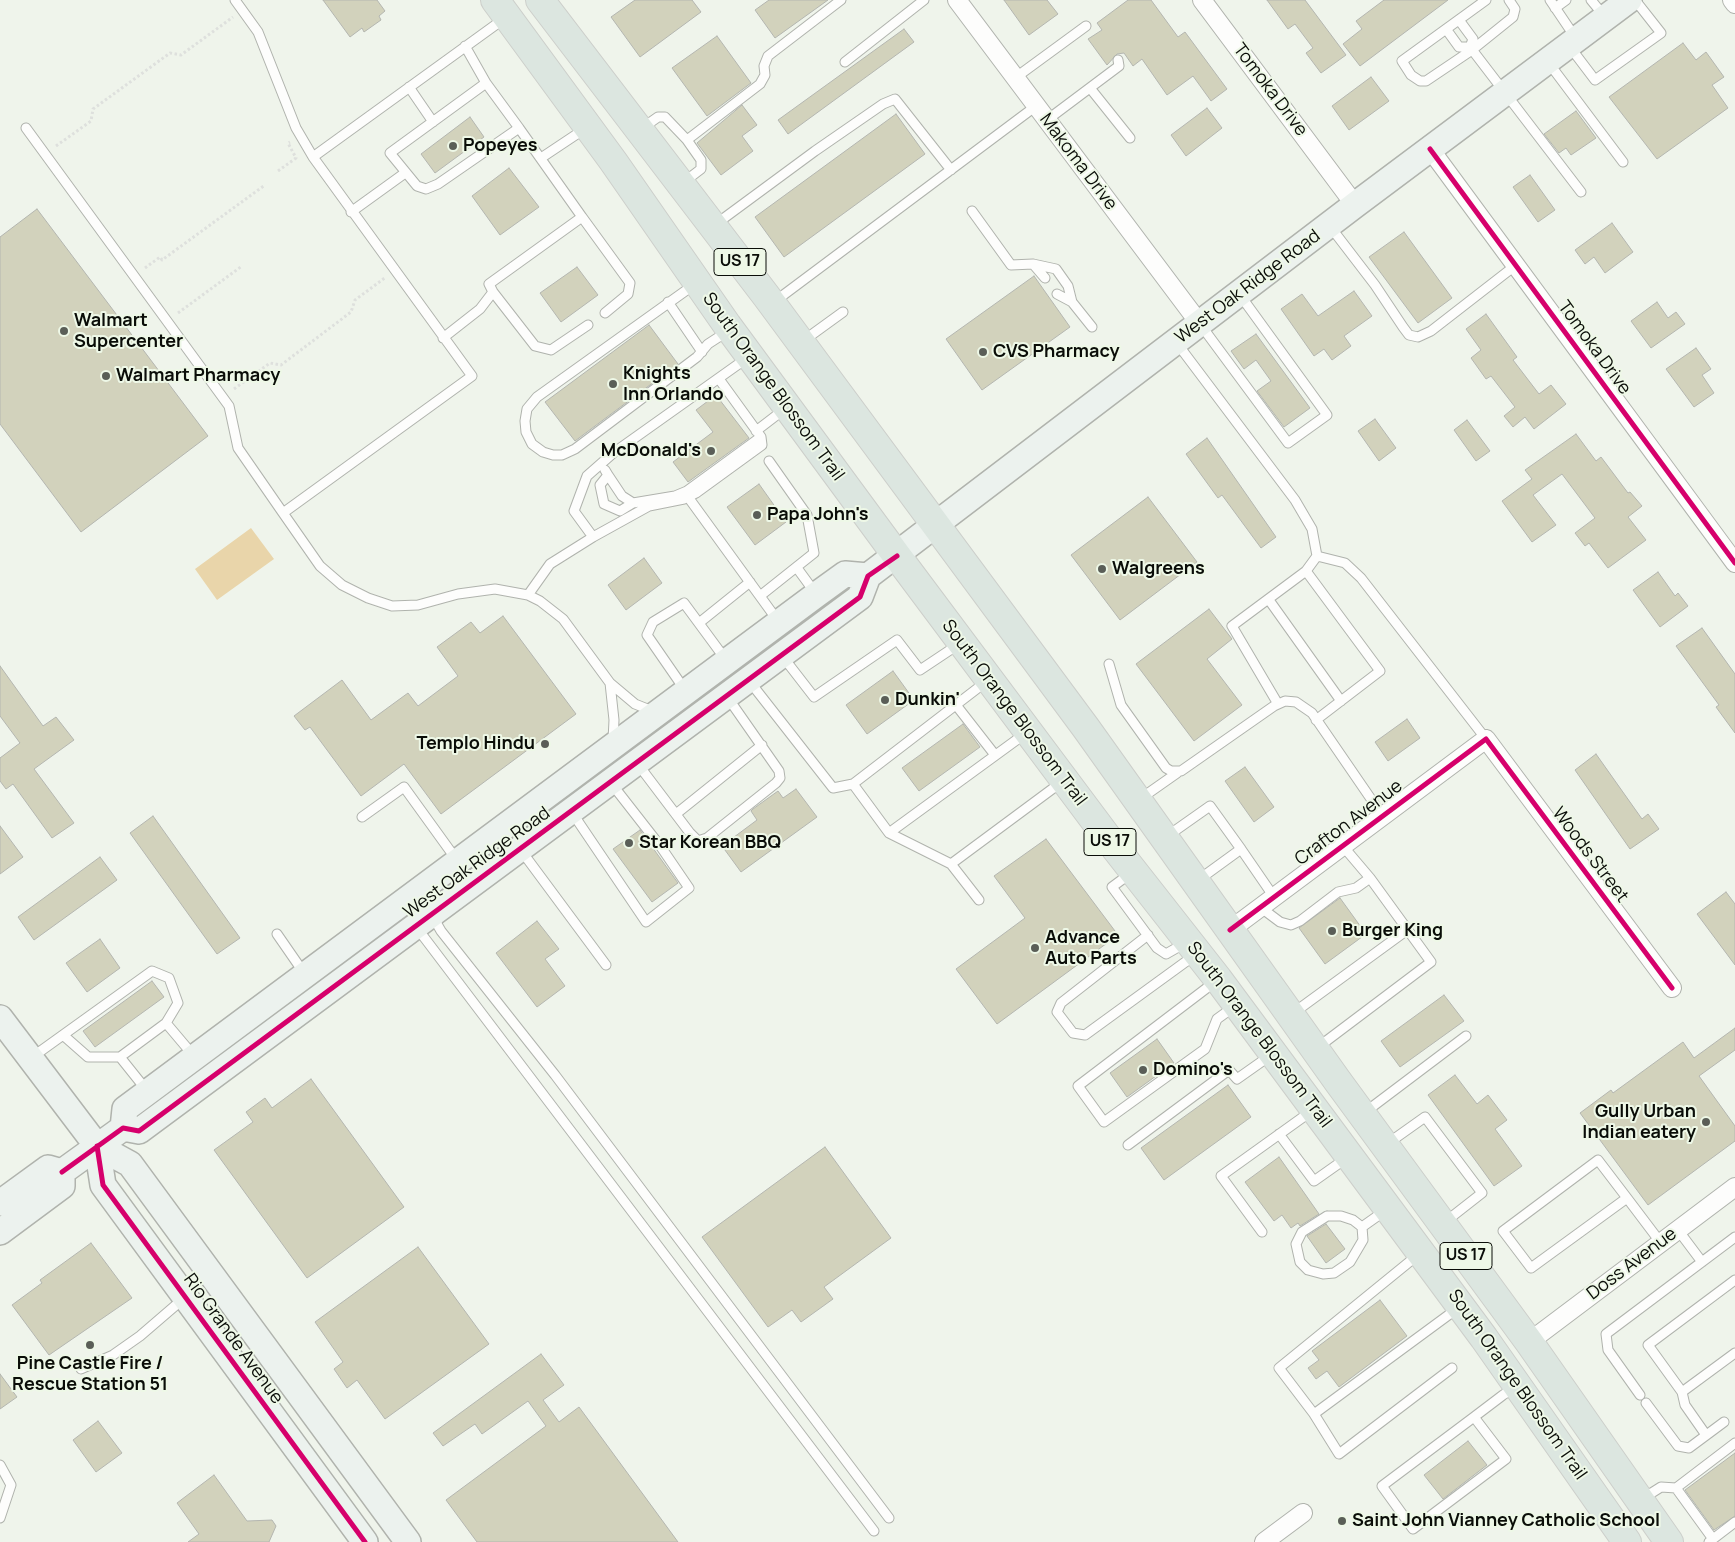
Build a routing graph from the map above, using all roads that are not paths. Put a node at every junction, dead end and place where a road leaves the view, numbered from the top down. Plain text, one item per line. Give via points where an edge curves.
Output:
1 (235, 0) edge
2 (540, 0) edge
3 (840, 0) edge
4 (924, 0) edge
5 (956, 0) edge
6 (1202, 0) edge
7 (1486, 0) edge
8 (1509, 0) edge
9 (1566, 0) edge
10 (1629, 0) edge
11 (1635, 0) edge
12 (1732, 0) edge
13 (1553, 4) edge
14 (1735, 4) edge
15 (501, 8) edge
16 (1599, 9) edge
17 (1459, 20) junction
18 (1086, 26) dead end
19 (1446, 29) junction
20 (1572, 42) junction
21 (465, 46) junction
22 (1471, 49) junction
23 (1118, 60) dead end
24 (1547, 61) junction
25 (845, 62) dead end
26 (1015, 78) junction
27 (486, 83) junction
28 (409, 87) junction
29 (1090, 88) junction
30 (1505, 93) junction
31 (1036, 106) junction
32 (1046, 120) junction
33 (433, 122) junction
34 (588, 126) junction
35 (26, 128) dead end
36 (518, 128) junction
37 (639, 131) junction
38 (1130, 138) dead end
39 (687, 140) junction
40 (1430, 149) junction
41 (313, 157) junction
42 (541, 158) junction
43 (1623, 162) dead end
44 (950, 170) junction
45 (405, 173) junction
46 (681, 184) junction
47 (1581, 192) dead end
48 (1355, 205) junction
49 (972, 211) dead end
50 (351, 212) junction
51 (582, 217) junction
52 (1329, 225) junction
53 (714, 226) junction
54 (1033, 264) junction
55 (1516, 265) junction
56 (1045, 278) dead end
57 (697, 282) junction
58 (493, 292) junction
59 (1057, 294) dead end
60 (1239, 294) junction
61 (668, 302) junction
62 (1072, 302) junction
63 (772, 304) junction
64 (843, 312) dead end
65 (605, 313) dead end
66 (1200, 324) junction
67 (588, 325) dead end
68 (1092, 326) dead end
69 (730, 329) junction
70 (443, 338) junction
71 (801, 342) junction
72 (1176, 342) junction
73 (702, 352) junction
74 (750, 356) junction
75 (719, 379) junction
76 (787, 407) junction
77 (758, 434) junction
78 (769, 461) dead end
79 (602, 464) junction
80 (608, 475) junction
81 (688, 497) junction
82 (633, 503) junction
83 (283, 513) junction
84 (937, 525) junction
85 (593, 537) junction
86 (897, 556) junction
87 (1317, 556) junction
88 (1735, 563) edge
89 (797, 568) junction
90 (1306, 571) junction
91 (868, 576) junction
92 (750, 582) junction
93 (816, 595) junction
94 (528, 596) junction
95 (760, 596) junction
96 (1269, 600) junction
97 (699, 623) junction
98 (779, 623) junction
99 (962, 643) junction
100 (781, 655) junction
101 (727, 662) junction
102 (1109, 664) dead end
103 (748, 679) junction
104 (989, 679) junction
105 (610, 683) junction
106 (686, 692) junction
107 (726, 695) junction
108 (1341, 700) junction
109 (956, 704) junction
110 (1278, 704) junction
111 (658, 713) junction
112 (1316, 720) junction
113 (1028, 731) junction
114 (1486, 739) junction
115 (762, 745) junction
116 (613, 747) junction
117 (995, 755) junction
118 (637, 763) junction
119 (1177, 773) junction
120 (1064, 780) junction
121 (610, 782) junction
122 (853, 784) junction
123 (1138, 800) junction
124 (532, 806) junction
125 (571, 811) junction
126 (676, 814) junction
127 (1382, 815) junction
128 (362, 816) dead end
129 (889, 832) junction
130 (1164, 838) junction
131 (1342, 845) junction
132 (520, 849) junction
133 (1241, 849) junction
134 (458, 862) junction
135 (952, 864) junction
136 (1133, 871) junction
137 (1370, 878) junction
138 (1195, 882) junction
139 (979, 900) dead end
140 (1267, 902) junction
141 (438, 909) junction
142 (415, 926) junction
143 (1230, 930) junction
144 (1407, 930) junction
145 (277, 934) dead end
146 (1148, 935) junction
147 (1192, 947) junction
148 (606, 965) dead end
149 (306, 975) junction
150 (1218, 979) junction
151 (1672, 988) dead end
152 (1237, 1005) junction
153 (1290, 1015) junction
154 (0, 1018) edge
155 (166, 1023) junction
156 (63, 1035) junction
157 (1466, 1036) dead end
158 (1315, 1050) junction
159 (1274, 1053) junction
160 (120, 1057) junction
161 (195, 1057) junction
162 (31, 1058) junction
163 (233, 1061) junction
164 (148, 1092) junction
165 (1315, 1109) junction
166 (1362, 1114) junction
167 (123, 1128) junction
168 (1279, 1134) junction
169 (1128, 1145) dead end
170 (97, 1146) junction
171 (1386, 1146) junction
172 (1350, 1156) junction
173 (1735, 1187) edge
174 (1627, 1198) junction
175 (1388, 1208) junction
176 (3, 1216) edge
177 (1442, 1224) junction
178 (1362, 1227) junction
179 (1678, 1230) junction
180 (1262, 1232) dead end
181 (1735, 1237) edge
182 (1660, 1243) junction
183 (1421, 1252) junction
184 (1702, 1262) junction
185 (211, 1277) junction
186 (1735, 1280) edge
187 (186, 1297) junction
188 (1461, 1306) junction
189 (1484, 1338) junction
190 (1529, 1342) junction
191 (1735, 1354) edge
192 (1452, 1368) dead end
193 (80, 1369) dead end
194 (1517, 1385) junction
195 (1682, 1392) junction
196 (1640, 1395) dead end
197 (1646, 1403) dead end
198 (1314, 1414) junction
199 (1474, 1416) junction
200 (1724, 1422) dead end
201 (1706, 1435) junction
202 (1735, 1443) edge
203 (0, 1465) edge
204 (357, 1473) junction
205 (1676, 1488) junction
206 (329, 1493) junction
207 (1640, 1500) junction
208 (1302, 1513) dead end
209 (0, 1518) edge
210 (889, 1518) dead end
211 (1735, 1522) edge
212 (874, 1531) dead end
213 (1711, 1540) edge
214 (365, 1542) edge
215 (408, 1542) edge
216 (1264, 1542) edge
217 (1627, 1542) edge
218 (1669, 1542) edge

1 - 41 lane via 258,32 296,128
2 - 37 main road, South Orange Blossom Trail / US 17
3 - 39 lane via 768,56 760,84
4 - 25 lane
5 - 26 street, Makoma Drive
6 - 48 street, Tomoka Drive
7 - 17 lane
8 - 22 lane via 1516,9 1513,17
9 - 13 lane
10 - 16 street, West Oak Ridge Road
11 - 20 lane via 1660,33 1596,80
12 - 14 street
13 - 20 lane
15 - 21 lane
15 - 34 main road, South Orange Blossom Trail / US 17
16 - 20 street, West Oak Ridge Road
17 - 19 lane
17 - 22 lane via 1473,39
18 - 26 lane
19 - 22 lane via 1459,47
19 - 22 lane via 1402,61 1411,75 1426,81
20 - 24 street, West Oak Ridge Road
21 - 27 lane
21 - 28 lane
22 - 30 lane
23 - 29 lane via 1119,66
24 - 30 street, West Oak Ridge Road
24 - 43 lane
26 - 31 street, Makoma Drive
27 - 33 lane
27 - 36 lane
28 - 33 lane
28 - 41 lane
29 - 32 lane
29 - 38 lane
30 - 40 street, West Oak Ridge Road
30 - 47 lane
31 - 32 street, Makoma Drive
31 - 44 lane
32 - 66 street, Makoma Drive
33 - 45 lane via 390,153
34 - 42 lane
34 - 57 main road, South Orange Blossom Trail / US 17
35 - 83 lane via 229,406 238,448
36 - 42 lane
36 - 45 lane via 426,189 417,186
37 - 39 lane via 665,117
37 - 46 main road, South Orange Blossom Trail / US 17
39 - 46 lane via 701,160 701,169
40 - 48 street, West Oak Ridge Road
40 - 55 street, Tomoka Drive
41 - 50 lane
42 - 51 lane
44 - 53 lane via 895,99 815,151
44 - 63 lane
45 - 50 lane
46 - 53 main road, South Orange Blossom Trail / US 17
48 - 52 street, West Oak Ridge Road
49 - 54 lane via 1011,265
50 - 70 lane
51 - 58 lane via 489,284
51 - 65 lane via 630,283 628,294
52 - 55 lane via 1375,285 1402,328 1418,337 1431,331
52 - 60 street, West Oak Ridge Road
53 - 63 main road, South Orange Blossom Trail / US 17
54 - 56 lane
54 - 62 lane via 1056,269 1068,286
55 - 88 street, Tomoka Drive
57 - 61 lane
57 - 69 main road, South Orange Blossom Trail / US 17
58 - 67 lane via 535,346 551,350
58 - 70 lane via 480,310
59 - 62 lane
60 - 66 street, West Oak Ridge Road
60 - 66 lane via 1327,415 1288,443
61 - 73 lane
61 - 73 lane via 537,398 527,409 524,421 532,444 553,455 562,456 575,449
62 - 68 lane
63 - 71 main road, South Orange Blossom Trail / US 17
64 - 71 lane
66 - 72 street, West Oak Ridge Road
69 - 73 lane
69 - 74 main road, South Orange Blossom Trail / US 17
70 - 83 lane via 472,376
71 - 84 main road, South Orange Blossom Trail / US 17
72 - 84 street, West Oak Ridge Road
72 - 87 lane via 1295,500 1312,529
74 - 75 lane
74 - 76 main road, South Orange Blossom Trail / US 17
75 - 77 lane
75 - 79 lane
76 - 77 lane
76 - 86 main road, South Orange Blossom Trail / US 17
77 - 81 lane via 762,444
77 - 82 lane via 687,491
78 - 89 lane via 807,515 814,553
79 - 80 lane
79 - 85 lane via 587,476 574,511
80 - 82 lane via 622,496
80 - 82 lane via 600,485 604,504 620,511
81 - 85 lane via 648,506
81 - 92 lane
83 - 94 lane via 320,566 342,585 368,598 392,606 418,605 458,594 495,589
84 - 86 street, West Oak Ridge Road
84 - 123 main road, South Orange Blossom Trail / US 17
85 - 94 lane via 550,564
86 - 91 street, West Oak Ridge Road
86 - 99 main road, South Orange Blossom Trail / US 17
87 - 90 lane
87 - 114 lane via 1345,563 1361,578
89 - 93 lane
89 - 95 lane
90 - 96 lane
90 - 108 lane via 1380,671
91 - 93 street, West Oak Ridge Road via 845,574
91 - 100 street, West Oak Ridge Road via 860,598
92 - 95 lane
92 - 97 lane
93 - 98 street, West Oak Ridge Road
94 - 105 lane via 540,601 563,620
95 - 98 lane
96 - 108 lane
96 - 110 lane via 1232,626
97 - 101 lane
97 - 106 lane via 684,603 652,622 648,635
98 - 101 street, West Oak Ridge Road
99 - 100 lane via 920,670 897,640 814,697
99 - 104 main road, South Orange Blossom Trail / US 17
100 - 103 street, West Oak Ridge Road
101 - 106 street, West Oak Ridge Road
102 - 119 lane via 1121,705 1166,768
103 - 107 street, West Oak Ridge Road
103 - 122 lane via 833,788
104 - 109 lane
104 - 113 main road, South Orange Blossom Trail / US 17
105 - 111 lane via 635,704
105 - 116 lane
106 - 111 street, West Oak Ridge Road
107 - 115 lane
107 - 118 street, West Oak Ridge Road
108 - 112 lane
109 - 117 lane
109 - 122 lane
110 - 112 lane via 1285,700 1296,702
110 - 119 lane
111 - 116 street, West Oak Ridge Road
112 - 127 lane
113 - 117 lane
113 - 120 main road, South Orange Blossom Trail / US 17
114 - 127 street, Crafton Avenue
114 - 151 street, Woods Street
115 - 126 lane
115 - 126 lane via 779,771 780,778 776,783 707,838 698,841
116 - 124 street, West Oak Ridge Road
117 - 129 lane
118 - 121 street, West Oak Ridge Road
118 - 126 lane
119 - 123 lane
120 - 135 lane
120 - 136 main road, South Orange Blossom Trail / US 17
121 - 125 street, West Oak Ridge Road
121 - 125 lane via 689,888 646,922
122 - 129 lane
123 - 130 main road, South Orange Blossom Trail / US 17
124 - 134 street, West Oak Ridge Road
124 - 142 street via 519,829 420,903 412,917
125 - 132 street, West Oak Ridge Road
127 - 131 street, Crafton Avenue
128 - 134 lane via 404,787
129 - 135 lane
130 - 133 lane via 1210,806
130 - 138 main road, South Orange Blossom Trail / US 17
131 - 137 lane
131 - 140 street, Crafton Avenue
132 - 141 street, West Oak Ridge Road
132 - 148 lane
133 - 138 lane
133 - 140 lane
134 - 149 street, West Oak Ridge Road
135 - 139 lane
136 - 146 lane via 1112,887
136 - 147 main road, South Orange Blossom Trail / US 17
137 - 140 lane via 1356,888 1338,892 1291,925 1280,922
137 - 144 lane
138 - 143 main road, South Orange Blossom Trail / US 17
140 - 143 street, Crafton Avenue
141 - 142 street, West Oak Ridge Road
141 - 210 lane via 437,924 441,931 555,1076
142 - 163 street, West Oak Ridge Road
142 - 212 lane
143 - 153 main road, South Orange Blossom Trail / US 17
144 - 153 lane
144 - 158 lane via 1431,962
145 - 149 lane
146 - 147 lane via 1166,954
146 - 147 lane via 1061,1003 1057,1012 1073,1033 1085,1035
147 - 150 main road, South Orange Blossom Trail / US 17
149 - 161 street, West Oak Ridge Road
149 - 163 street via 310,981 304,991 245,1036
150 - 152 main road, South Orange Blossom Trail / US 17
150 - 152 lane via 1078,1086 1104,1122 1205,1049 1217,1019
152 - 159 main road, South Orange Blossom Trail / US 17
153 - 158 main road, South Orange Blossom Trail / US 17
154 - 162 street, Rio Grande Avenue
155 - 156 lane via 178,1002 170,978 152,971
155 - 160 lane
155 - 161 lane
156 - 160 lane via 88,1057
156 - 162 lane
157 - 166 lane
158 - 166 main road, South Orange Blossom Trail / US 17
159 - 165 main road, South Orange Blossom Trail / US 17
159 - 169 lane via 1237,1079 1229,1070
160 - 164 lane
161 - 164 street, West Oak Ridge Road
162 - 170 street, Rio Grande Avenue
163 - 167 street, West Oak Ridge Road via 139,1131
164 - 167 street, West Oak Ridge Road via 126,1109
165 - 168 lane
165 - 172 main road, South Orange Blossom Trail / US 17
166 - 171 main road, South Orange Blossom Trail / US 17
167 - 170 street, West Oak Ridge Road
168 - 172 lane via 1314,1181
168 - 180 lane via 1221,1176
170 - 176 street, West Oak Ridge Road via 62,1172 48,1168
170 - 185 street, Rio Grande Avenue via 130,1164
170 - 187 street, Rio Grande Avenue via 102,1185
171 - 177 main road, South Orange Blossom Trail / US 17
171 - 177 lane via 1426,1117 1482,1193
172 - 175 main road, South Orange Blossom Trail / US 17
173 - 179 street, Doss Avenue
174 - 174 lane via 1598,1160 1503,1231 1531,1268
174 - 182 lane
175 - 178 lane
175 - 183 main road, South Orange Blossom Trail / US 17
177 - 190 main road, South Orange Blossom Trail / US 17
178 - 178 lane via 1358,1251 1350,1262 1334,1273 1308,1270 1300,1262 1296,1244 1302,1232 1319,1220 1342,1216
179 - 182 street, Doss Avenue
179 - 184 lane
181 - 184 lane
182 - 190 street, Doss Avenue
183 - 188 main road, South Orange Blossom Trail / US 17
183 - 198 lane via 1279,1368
184 - 196 lane via 1606,1334 1608,1350
185 - 187 street
185 - 204 street, Rio Grande Avenue
186 - 195 lane via 1648,1345
187 - 193 lane via 113,1355
187 - 206 street, Rio Grande Avenue
188 - 189 main road, South Orange Blossom Trail / US 17
188 - 198 lane
189 - 190 main road via 1497,1344
189 - 194 main road, South Orange Blossom Trail / US 17
190 - 207 main road, South Orange Blossom Trail / US 17
191 - 195 lane
192 - 198 lane via 1339,1454
194 - 199 lane
194 - 217 main road, South Orange Blossom Trail / US 17
195 - 201 lane via 1685,1405
197 - 201 lane via 1678,1446 1689,1448
199 - 199 lane via 1382,1486 1412,1529 1506,1459
200 - 201 lane
202 - 205 lane
203 - 209 lane via 11,1485
204 - 206 street
204 - 215 street, Rio Grande Avenue
205 - 207 lane via 1661,1487
205 - 213 lane
206 - 214 street, Rio Grande Avenue
207 - 218 main road, South Orange Blossom Trail / US 17
208 - 216 street
211 - 213 lane

